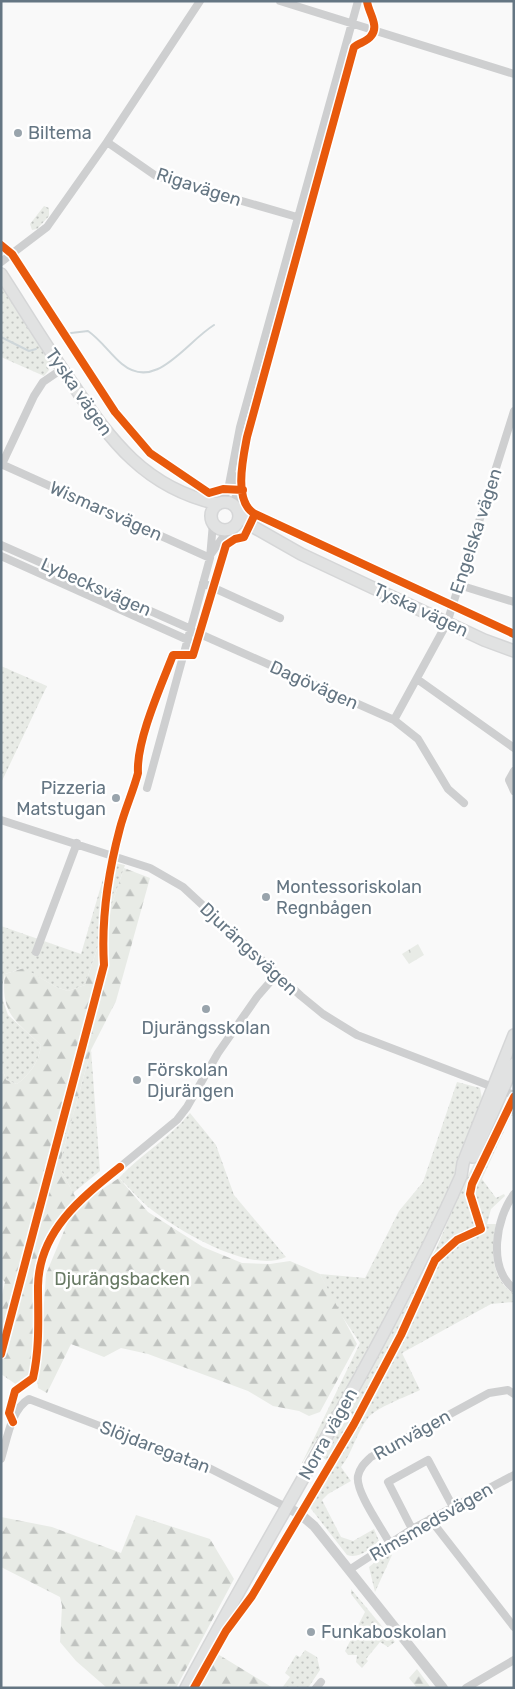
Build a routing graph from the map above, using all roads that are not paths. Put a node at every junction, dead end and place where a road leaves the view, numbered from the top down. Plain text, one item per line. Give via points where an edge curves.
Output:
1 (200, 1) edge
2 (280, 1) edge
3 (358, 1) edge
4 (351, 24) junction
5 (514, 74) edge
6 (107, 142) junction
7 (297, 217) junction
8 (1, 262) edge
9 (1, 274) edge
10 (62, 368) junction
11 (514, 411) edge
12 (2, 464) edge
13 (233, 469) junction
14 (178, 492) junction
15 (219, 503) junction
16 (238, 511) junction
17 (212, 521) junction
18 (230, 529) junction
19 (275, 540) junction
20 (1, 545) edge
21 (1, 556) edge
22 (210, 556) junction
23 (203, 583) junction
24 (459, 585) junction
25 (514, 602) edge
26 (280, 618) dead end
27 (447, 623) junction
28 (191, 630) junction
29 (188, 640) junction
30 (514, 651) edge
31 (417, 679) junction
32 (394, 720) junction
33 (514, 748) edge
34 (514, 771) edge
35 (147, 788) dead end
36 (514, 790) edge
37 (464, 803) dead end
38 (1, 820) edge
39 (77, 843) junction
40 (36, 952) dead end
41 (277, 974) junction
42 (514, 1035) edge
43 (514, 1064) edge
44 (504, 1091) edge
45 (120, 1167) dead end
46 (514, 1194) edge
47 (514, 1288) edge
48 (514, 1394) edge
49 (1, 1459) edge
50 (514, 1475) edge
51 (286, 1507) junction
52 (453, 1507) junction
53 (430, 1519) junction
54 (412, 1529) junction
55 (389, 1542) junction
56 (349, 1570) junction
57 (514, 1627) edge
58 (514, 1660) edge
59 (186, 1688) edge
60 (443, 1688) edge
61 (466, 1688) edge

1 - 6 street
2 - 4 street
3 - 4 street
4 - 5 street
4 - 7 street
6 - 7 street, Rigavägen via 156,176
6 - 8 street via 47,227
7 - 13 street via 240,427
9 - 10 main road, Tyska vägen
10 - 12 street, Wismarsvägen via 43,382 34,396
10 - 14 main road, Tyska vägen via 119,448 149,474
11 - 24 street, Engelska vägen
12 - 22 street, Wismarsvägen
13 - 15 street via 228,490
13 - 16 street
14 - 15 main road, Tyska vägen
14 - 17 main road, Tyska vägen
15 - 16 main road via 230,503
15 - 17 main road via 212,510
16 - 18 main road via 237,522
16 - 19 main road, Tyska vägen via 250,525
17 - 18 main road via 220,529
17 - 22 street
18 - 19 main road, Tyska vägen
18 - 22 street
19 - 27 main road, Tyska vägen
20 - 28 street, Lybecksvägen
21 - 29 street, Lybecksvägen
22 - 23 street
23 - 26 street
23 - 28 street
24 - 25 street
24 - 27 street, Engelska vägen
27 - 30 main road, Tyska vägen
27 - 31 street
28 - 29 street
28 - 32 street, Dagövägen
29 - 35 street
31 - 32 street
31 - 33 street
32 - 37 street, Dagövägen via 418,739 448,789
34 - 36 street via 509,780
38 - 39 street, Djurängsvägen
39 - 40 street
39 - 41 street, Djurängsvägen via 150,868 183,887
41 - 44 street, Djurängsvägen via 323,1014 357,1034
41 - 45 street via 257,997 177,1120
42 - 44 main road, Norra vägen
43 - 44 main road, Norra vägen
44 - 51 main road, Norra vägen via 413,1279
46 - 47 street via 502,1217 496,1246 502,1273
48 - 55 street, Runvägen via 508,1390 489,1393 371,1457 361,1466 360,1490
49 - 51 street, Slöjdaregatan via 12,1422 21,1404 29,1399 207,1467
50 - 52 street, Rimsmedsvägen
51 - 56 street via 314,1526
51 - 59 main road, Norra vägen
52 - 53 street, Rimsmedsvägen
52 - 54 street via 428,1460 388,1482
53 - 54 street, Rimsmedsvägen
53 - 57 street
54 - 55 street, Rimsmedsvägen
55 - 56 street, Rimsmedsvägen
56 - 60 street
58 - 61 street

